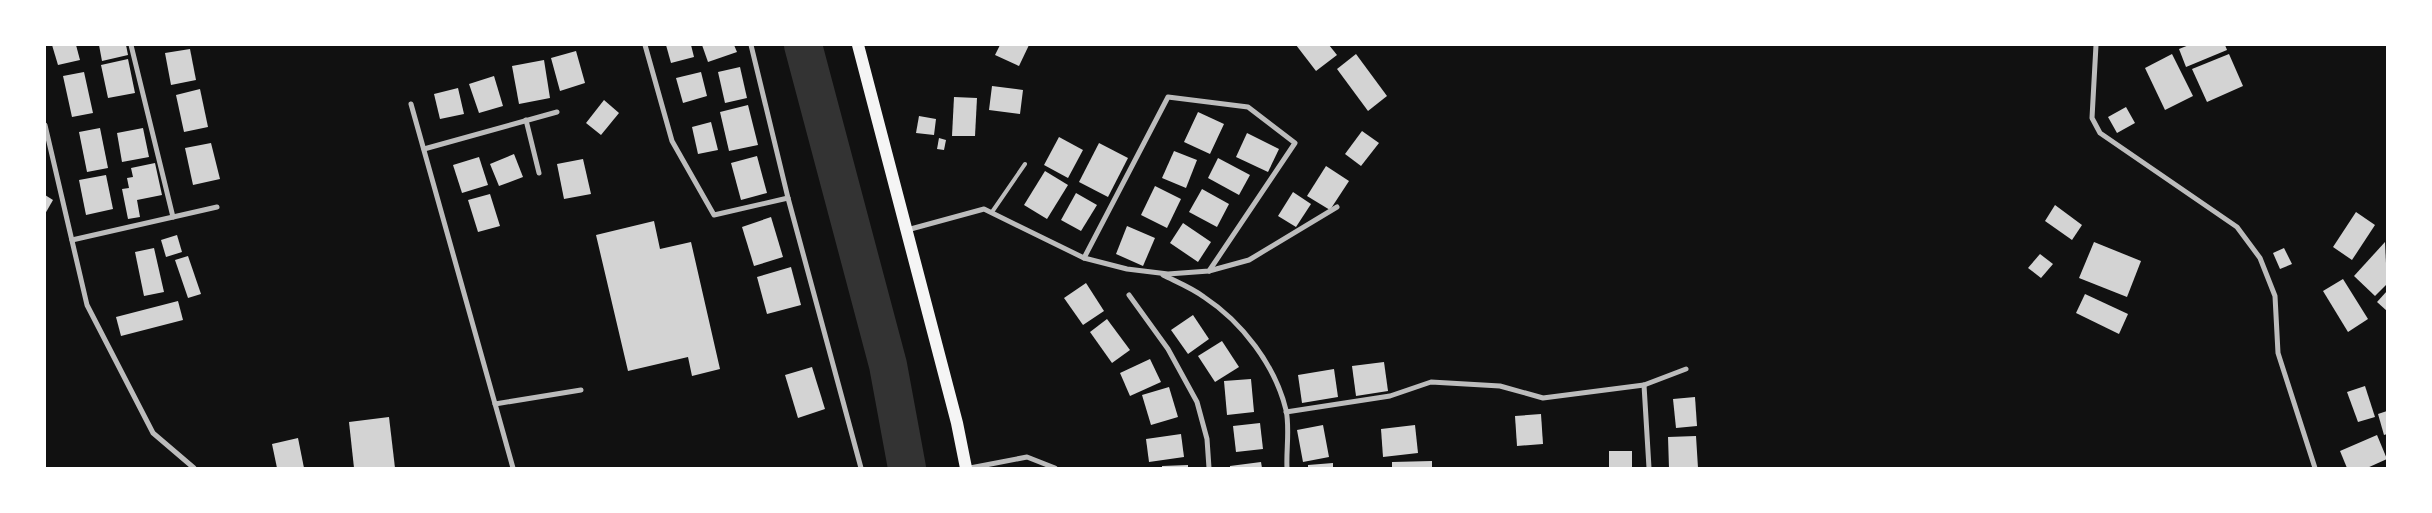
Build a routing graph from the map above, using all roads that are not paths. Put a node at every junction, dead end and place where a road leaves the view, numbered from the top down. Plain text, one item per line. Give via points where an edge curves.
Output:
1 (131, 45) edge
2 (645, 45) edge
3 (751, 45) edge
4 (858, 45) edge
5 (2096, 45) edge
6 (411, 104) dead end
7 (557, 112) dead end
8 (526, 120) junction
9 (45, 125) edge
10 (424, 149) junction
11 (52, 156) junction
12 (45, 157) edge
13 (1026, 164) dead end
14 (539, 173) dead end
15 (788, 198) junction
16 (217, 207) dead end
17 (1337, 207) dead end
18 (992, 212) junction
19 (173, 217) junction
20 (906, 230) junction
21 (72, 240) junction
22 (1084, 258) junction
23 (1209, 271) junction
24 (1158, 273) junction
25 (1129, 296) dead end
26 (1686, 369) dead end
27 (1644, 385) junction
28 (581, 390) dead end
29 (495, 404) junction
30 (1286, 412) junction
31 (194, 468) edge
32 (513, 468) edge
33 (861, 468) edge
34 (966, 468) edge
35 (970, 468) edge
36 (1055, 468) edge
37 (1209, 468) edge
38 (1287, 468) edge
39 (1649, 468) edge
40 (2315, 468) edge

1 - 19 street
2 - 15 street via 672,141 714,215
3 - 15 street
4 - 20 main road
5 - 40 street via 2092,118 2100,133 2237,227 2260,258 2275,296 2278,353
6 - 10 street
7 - 8 street
8 - 10 street
8 - 14 street
9 - 11 street
10 - 29 street
11 - 12 street
11 - 21 street
13 - 18 lane
15 - 33 street
16 - 19 street
17 - 23 street via 1249,260
18 - 20 street via 984,209
18 - 22 street
19 - 21 street
20 - 34 main road via 958,423
21 - 31 street via 87,305 153,433
22 - 23 street via 1168,97 1248,107 1295,143
22 - 24 street
23 - 24 street
24 - 30 street via 1203,296 1243,331 1278,387
25 - 37 street via 1168,349 1197,402 1207,439
26 - 27 street
27 - 30 street via 1543,398 1500,386 1431,382 1390,396
27 - 39 street
28 - 29 street
29 - 32 street
30 - 38 street
35 - 36 street via 1027,457

